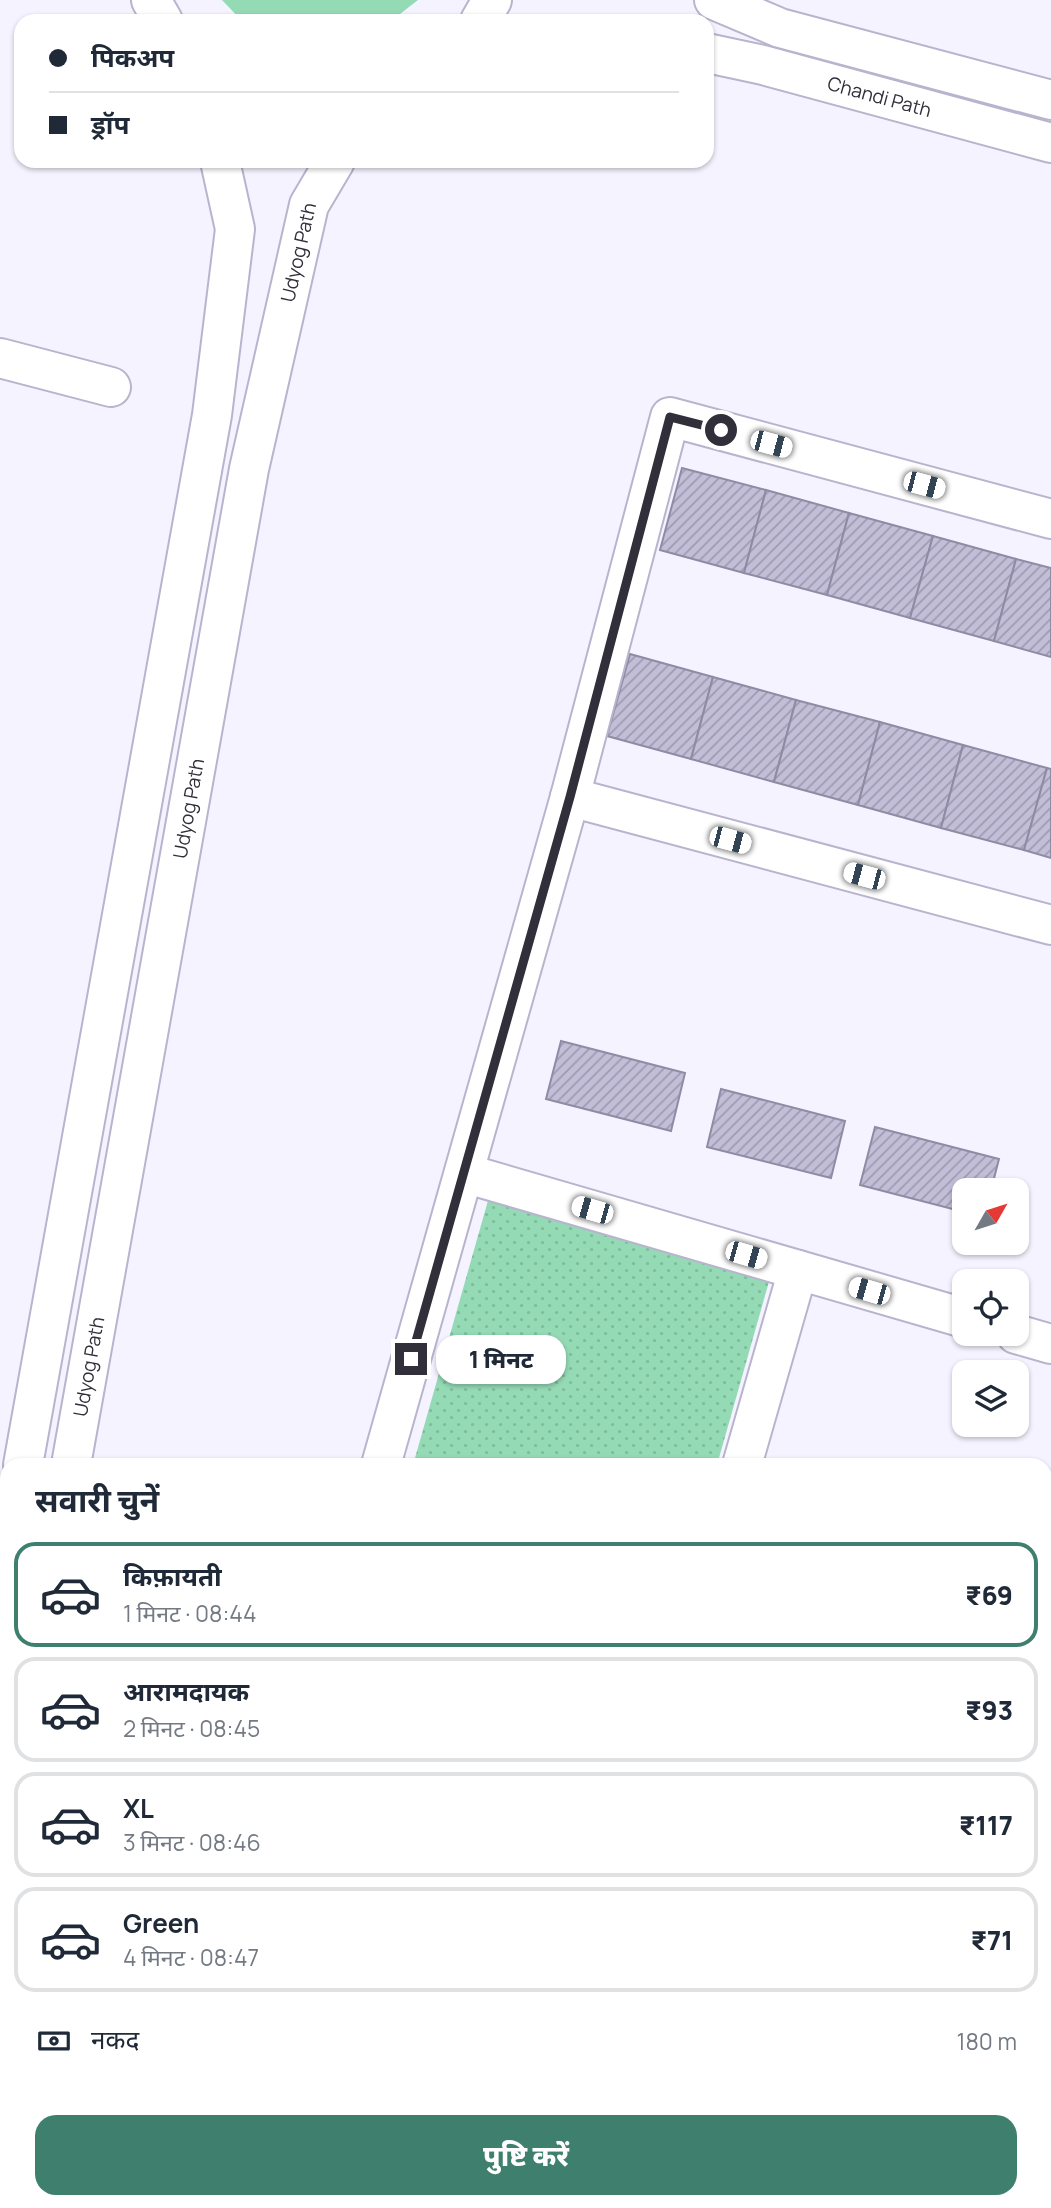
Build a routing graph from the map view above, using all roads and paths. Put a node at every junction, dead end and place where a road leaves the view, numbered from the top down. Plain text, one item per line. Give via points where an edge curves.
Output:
1 (714, 0) edge
2 (714, 54) edge
3 (1051, 100) edge
4 (1051, 143) edge
5 (222, 168) edge
6 (331, 168) edge
7 (0, 358) edge
8 (111, 387) dead end
9 (1051, 519) edge
10 (570, 797) junction
11 (1051, 925) edge
12 (464, 1172) junction
13 (798, 1270) junction
14 (952, 1315) edge
15 (1029, 1338) edge
16 (1051, 1344) edge
17 (24, 1458) edge
18 (72, 1458) edge
19 (383, 1458) edge
20 (744, 1458) edge

1 - 3 main road via 780,28
2 - 4 main road, Chandi Path
5 - 17 main road via 236,229 212,415
6 - 18 main road, Udyog Path via 309,205 249,469
7 - 8 main road
9 - 10 main road via 670,417
10 - 11 main road
10 - 12 main road
12 - 13 main road
12 - 19 main road
13 - 14 main road
13 - 20 main road
15 - 16 main road

